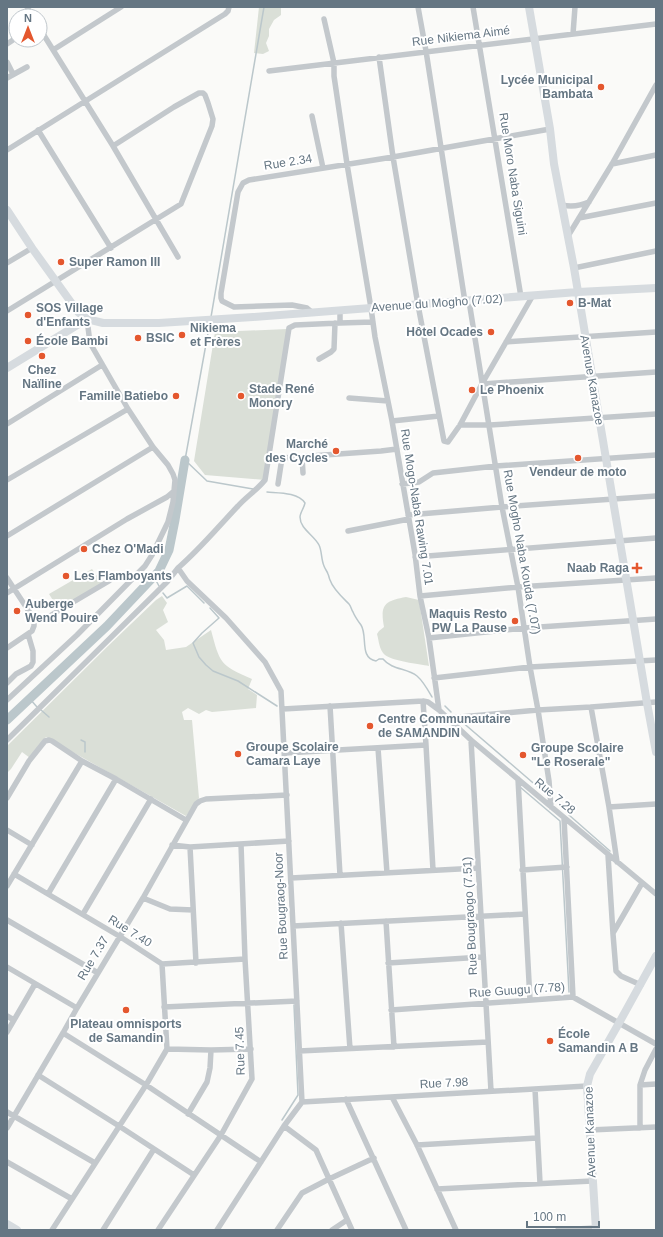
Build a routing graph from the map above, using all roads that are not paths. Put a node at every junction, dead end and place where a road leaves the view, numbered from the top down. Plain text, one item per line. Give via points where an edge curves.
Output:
1 (121, 7) edge
2 (229, 7) edge
3 (418, 7) edge
4 (473, 7) edge
5 (529, 7) edge
6 (575, 7) edge
7 (324, 19) dead end
8 (656, 24) edge
9 (573, 34) junction
10 (534, 38) junction
11 (48, 42) edge
12 (480, 45) junction
13 (53, 50) junction
14 (426, 51) junction
15 (378, 57) junction
16 (7, 62) edge
17 (334, 63) junction
18 (27, 67) dead end
19 (269, 71) dead end
20 (13, 74) junction
21 (7, 78) edge
22 (656, 85) edge
23 (85, 102) junction
24 (312, 116) dead end
25 (550, 129) junction
26 (38, 130) junction
27 (496, 138) junction
28 (113, 146) junction
29 (441, 148) junction
30 (7, 150) edge
31 (656, 155) edge
32 (393, 156) junction
33 (347, 164) junction
34 (612, 164) junction
35 (323, 168) junction
36 (589, 201) junction
37 (656, 203) edge
38 (562, 205) junction
39 (7, 210) edge
40 (579, 218) junction
41 (157, 220) junction
42 (568, 236) junction
43 (32, 248) junction
44 (111, 248) junction
45 (656, 251) edge
46 (178, 257) dead end
47 (7, 263) edge
48 (574, 268) junction
49 (56, 281) junction
50 (656, 288) edge
51 (578, 292) junction
52 (532, 296) junction
53 (521, 298) junction
54 (467, 302) junction
55 (418, 305) junction
56 (371, 308) junction
57 (7, 311) edge
58 (340, 311) junction
59 (313, 313) junction
60 (87, 319) junction
61 (373, 322) junction
62 (337, 323) junction
63 (656, 332) edge
64 (585, 336) junction
65 (506, 342) junction
66 (319, 359) dead end
67 (102, 365) junction
68 (7, 368) edge
69 (656, 372) edge
70 (592, 376) junction
71 (483, 383) junction
72 (349, 398) dead end
73 (388, 401) junction
74 (128, 409) junction
75 (656, 414) edge
76 (439, 416) junction
77 (599, 418) junction
78 (392, 421) junction
79 (7, 424) edge
80 (460, 425) junction
81 (490, 425) junction
82 (153, 447) junction
83 (397, 449) junction
84 (656, 455) edge
85 (270, 456) junction
86 (302, 457) junction
87 (282, 458) junction
88 (606, 459) junction
89 (496, 466) junction
90 (303, 473) dead end
91 (7, 480) edge
92 (278, 484) dead end
93 (402, 484) junction
94 (174, 491) junction
95 (656, 496) edge
96 (613, 499) junction
97 (502, 507) junction
98 (408, 517) junction
99 (348, 531) dead end
100 (7, 536) edge
101 (656, 538) edge
102 (620, 541) junction
103 (511, 550) junction
104 (415, 556) junction
105 (178, 568) junction
106 (7, 578) edge
107 (656, 578) edge
108 (627, 580) junction
109 (109, 581) dead end
110 (518, 587) junction
111 (13, 589) junction
112 (7, 593) edge
113 (420, 596) junction
114 (34, 619) junction
115 (656, 619) edge
116 (633, 621) junction
117 (525, 628) junction
118 (28, 634) junction
119 (429, 638) junction
120 (7, 648) edge
121 (656, 660) edge
122 (640, 661) junction
123 (530, 667) junction
124 (434, 678) junction
125 (7, 683) edge
126 (7, 700) edge
127 (422, 701) junction
128 (656, 702) edge
129 (647, 703) junction
130 (330, 706) junction
131 (592, 707) junction
132 (283, 709) junction
133 (439, 710) junction
134 (538, 710) junction
135 (449, 718) junction
136 (7, 740) edge
137 (471, 740) junction
138 (426, 745) junction
139 (378, 748) junction
140 (333, 751) junction
141 (656, 752) edge
142 (285, 753) junction
143 (82, 761) junction
144 (116, 779) junction
145 (518, 779) junction
146 (287, 795) junction
147 (7, 798) edge
148 (151, 799) junction
149 (656, 804) edge
150 (551, 807) junction
151 (609, 807) junction
152 (564, 818) junction
153 (186, 820) junction
154 (7, 830) edge
155 (289, 841) junction
156 (241, 844) junction
157 (32, 845) junction
158 (172, 845) junction
159 (190, 847) junction
160 (608, 855) junction
161 (617, 862) junction
162 (567, 867) junction
163 (478, 868) junction
164 (433, 870) junction
165 (522, 870) junction
166 (386, 873) junction
167 (14, 874) junction
168 (340, 875) junction
169 (291, 878) junction
170 (642, 883) junction
171 (7, 886) edge
172 (48, 894) junction
173 (656, 894) edge
174 (143, 898) junction
175 (193, 910) junction
176 (83, 914) junction
177 (525, 914) junction
178 (481, 916) junction
179 (7, 920) edge
180 (386, 921) junction
181 (341, 923) junction
182 (293, 926) junction
183 (613, 934) junction
184 (119, 936) junction
185 (656, 956) edge
186 (483, 957) junction
187 (245, 960) junction
188 (196, 963) junction
189 (388, 963) junction
190 (162, 964) junction
191 (7, 967) edge
192 (98, 973) junction
193 (35, 984) junction
194 (641, 985) junction
195 (573, 997) junction
196 (530, 1000) junction
197 (297, 1001) junction
198 (248, 1003) junction
199 (486, 1003) junction
200 (164, 1007) junction
201 (77, 1008) junction
202 (391, 1010) junction
203 (7, 1016) edge
204 (14, 1020) junction
205 (620, 1024) junction
206 (7, 1032) edge
207 (63, 1033) junction
208 (488, 1042) junction
209 (656, 1044) edge
210 (394, 1047) junction
211 (167, 1049) junction
212 (252, 1049) junction
213 (350, 1049) junction
214 (656, 1049) edge
215 (211, 1050) junction
216 (299, 1051) junction
217 (38, 1075) junction
218 (656, 1084) edge
219 (146, 1085) junction
220 (640, 1085) junction
221 (587, 1086) junction
222 (535, 1089) junction
223 (491, 1091) junction
224 (392, 1097) junction
225 (346, 1100) junction
226 (302, 1102) junction
227 (7, 1112) edge
228 (188, 1114) junction
229 (14, 1116) junction
230 (120, 1126) junction
231 (284, 1126) junction
232 (656, 1127) edge
233 (7, 1128) edge
234 (640, 1128) junction
235 (590, 1130) junction
236 (221, 1135) junction
237 (538, 1138) junction
238 (417, 1145) junction
239 (154, 1149) junction
240 (374, 1158) junction
241 (7, 1162) edge
242 (261, 1162) junction
243 (95, 1164) junction
244 (194, 1175) junction
245 (329, 1178) junction
246 (592, 1181) junction
247 (540, 1183) junction
248 (438, 1189) junction
249 (72, 1199) junction
250 (347, 1220) junction
251 (104, 1228) edge
252 (595, 1229) edge
253 (52, 1230) edge
254 (111, 1230) edge
255 (158, 1230) edge
256 (217, 1230) edge
257 (277, 1230) edge
258 (332, 1230) edge
259 (352, 1230) edge
260 (406, 1230) edge
261 (456, 1230) edge
262 (558, 1230) edge

1 - 13 street
2 - 23 street via 225,14
3 - 14 street, Rue Mogho Naba Kouda (7.07)
4 - 12 street, Rue Moro Naba Siguini
5 - 10 street, Avenue Kanazoe
6 - 9 street
7 - 17 street, Rue Mogo-Naba Rawing 7.01
8 - 9 street, Rue Nikiema Aimé
9 - 10 street, Rue Nikiema Aimé
10 - 12 street, Rue Nikiema Aimé
10 - 25 street, Avenue Kanazoe
11 - 13 street
12 - 14 street, Rue Nikiema Aimé
12 - 27 street, Rue Moro Naba Siguini
13 - 23 street
14 - 15 street, Rue Nikiema Aimé
14 - 29 street, Rue Mogho Naba Kouda (7.07)
15 - 17 street, Rue Nikiema Aimé
15 - 32 street
16 - 20 street
17 - 19 street, Rue Nikiema Aimé
17 - 33 street, Rue Mogo-Naba Rawing 7.01
18 - 20 street
20 - 21 street
22 - 34 street
23 - 26 street
23 - 28 street
24 - 35 street
25 - 27 street, Rue 2.34
25 - 38 street, Avenue Kanazoe
26 - 30 street
26 - 44 street
27 - 29 street, Rue 2.34
27 - 53 street, Rue Moro Naba Siguini
28 - 41 street
28 - 41 street via 174,107 199,94 205,95 213,119 212,126 181,204
29 - 32 street, Rue 2.34
29 - 54 street, Rue Mogho Naba Kouda (7.07)
31 - 34 street
32 - 33 street, Rue 2.34
32 - 55 street
33 - 35 street, Rue 2.34
33 - 56 street, Rue Mogo-Naba Rawing 7.01
34 - 36 street
35 - 59 street, Rue 2.34 via 243,183 238,192 221,298 234,307 292,305 307,308
36 - 38 street via 581,205
36 - 40 street
37 - 40 street
38 - 42 street, Avenue Kanazoe
39 - 43 street
40 - 42 street
41 - 44 street
41 - 46 street
42 - 48 street, Avenue Kanazoe
43 - 47 street
43 - 49 street
44 - 49 street
45 - 48 street
48 - 51 street, Avenue Kanazoe
49 - 57 street
49 - 60 street via 78,312
50 - 51 street, Avenue du Mogho (7.02)
51 - 52 street, Avenue du Mogho (7.02)
51 - 64 street, Avenue Kanazoe
52 - 53 street, Avenue du Mogho (7.02)
52 - 65 street
53 - 54 street, Avenue du Mogho (7.02)
54 - 55 street, Avenue du Mogho (7.02)
54 - 71 street, Rue Mogho Naba Kouda (7.07)
55 - 56 street, Avenue du Mogho (7.02)
55 - 76 street
56 - 58 street, Avenue du Mogho (7.02)
56 - 61 street, Rue Mogo-Naba Rawing 7.01
58 - 59 street, Avenue du Mogho (7.02)
58 - 62 street
59 - 60 street, Avenue du Mogho (7.02) via 110,324
60 - 67 street via 90,343
60 - 68 street
61 - 62 street
61 - 73 street, Rue Mogo-Naba Rawing 7.01
62 - 66 street via 334,349
62 - 85 street via 296,325 289,328
63 - 64 street
64 - 65 street
64 - 70 street, Avenue Kanazoe
65 - 71 street
67 - 74 street
67 - 79 street
69 - 70 street
70 - 71 street
70 - 77 street, Avenue Kanazoe
71 - 80 street
71 - 81 street, Rue Mogho Naba Kouda (7.07)
72 - 73 street
73 - 78 street, Rue Mogo-Naba Rawing 7.01
74 - 82 street
74 - 91 street
75 - 77 street
76 - 78 street
76 - 80 street via 443,439 446,442
77 - 81 street
77 - 88 street, Avenue Kanazoe
78 - 83 street, Rue Mogo-Naba Rawing 7.01
80 - 81 street
81 - 89 street, Rue Mogho Naba Kouda (7.07)
82 - 94 street via 173,474
82 - 100 street
83 - 86 street
83 - 93 street, Rue Mogo-Naba Rawing 7.01
84 - 88 street
85 - 87 street
85 - 105 street via 266,480
86 - 87 street
86 - 90 street
87 - 92 street
88 - 89 street
88 - 96 street, Avenue Kanazoe
89 - 93 street via 433,473 419,482
89 - 97 street, Rue Mogho Naba Kouda (7.07)
93 - 98 street, Rue Mogo-Naba Rawing 7.01
94 - 111 street
94 - 126 street via 168,522 145,566
95 - 96 street
96 - 97 street
96 - 102 street, Avenue Kanazoe
97 - 98 street
97 - 103 street, Rue Mogho Naba Kouda (7.07)
98 - 99 street
98 - 104 street, Rue Mogo-Naba Rawing 7.01
101 - 102 street
102 - 103 street
102 - 108 street, Avenue Kanazoe
103 - 104 street
103 - 110 street, Rue Mogho Naba Kouda (7.07)
104 - 113 street, Rue Mogo-Naba Rawing 7.01
105 - 132 street, Rue Bougraog-Noor via 187,581 226,618 265,662 281,691
105 - 136 street via 167,582
106 - 111 street
107 - 108 street
108 - 110 street
108 - 116 street, Avenue Kanazoe
109 - 114 street via 48,617
110 - 113 street
110 - 117 street, Rue Mogho Naba Kouda (7.07)
111 - 112 street
111 - 114 street
113 - 119 street, Rue Mogo-Naba Rawing 7.01
114 - 118 street via 32,631
115 - 116 street
116 - 117 street
116 - 122 street, Avenue Kanazoe
117 - 119 street
117 - 123 street, Rue Mogho Naba Kouda (7.07)
118 - 120 street
118 - 125 street via 33,650 33,662
119 - 124 street, Rue Mogo-Naba Rawing 7.01
121 - 122 street
122 - 123 street
122 - 129 street, Avenue Kanazoe
123 - 124 street
123 - 134 street, Rue Mogho Naba Kouda (7.07)
124 - 133 street, Rue Mogo-Naba Rawing 7.01
127 - 130 street
127 - 133 street, Rue 7.28
127 - 138 street
128 - 129 street
129 - 131 street
129 - 141 street, Avenue Kanazoe
130 - 132 street
130 - 140 street
131 - 134 street
131 - 151 street
132 - 142 street, Rue Bougraog-Noor
133 - 135 street, Rue 7.28
134 - 135 street
134 - 150 street, Rue Mogho Naba Kouda (7.07)
135 - 137 street, Rue 7.28
137 - 145 street, Rue 7.28
137 - 163 street, Rue Bougraogo (7.51)
138 - 139 street
138 - 164 street
139 - 140 street
139 - 166 street
140 - 142 street
140 - 168 street
142 - 146 street, Rue Bougraog-Noor
143 - 144 street
143 - 147 street via 52,741 45,741 29,761
143 - 157 street
144 - 148 street
144 - 172 street
145 - 150 street, Rue 7.28
145 - 165 street
146 - 153 street, Rue 7.37 via 206,799 196,804
146 - 155 street, Rue Bougraog-Noor
148 - 153 street
148 - 176 street
149 - 151 street
150 - 152 street, Rue 7.28
151 - 161 street
152 - 160 street, Rue 7.28
152 - 162 street
153 - 158 street, Rue 7.37
154 - 157 street
155 - 156 street
155 - 169 street, Rue Bougraog-Noor
156 - 159 street
156 - 187 street, Rue 7.45
157 - 167 street
158 - 159 street
158 - 174 street, Rue 7.37
159 - 175 street
160 - 161 street, Rue 7.28
160 - 183 street
161 - 170 street, Rue 7.28
162 - 165 street
162 - 195 street
163 - 164 street
163 - 178 street, Rue Bougraogo (7.51)
164 - 166 street
165 - 177 street
166 - 168 street
167 - 171 street
167 - 172 street, Rue 7.40
168 - 169 street
169 - 182 street, Rue Bougraog-Noor
170 - 173 street, Rue 7.28
170 - 183 street
172 - 176 street, Rue 7.40
174 - 175 street via 170,910
174 - 184 street, Rue 7.37
175 - 188 street
176 - 184 street, Rue 7.40
177 - 178 street
177 - 196 street
178 - 180 street
178 - 186 street, Rue Bougraogo (7.51)
179 - 192 street
180 - 181 street
180 - 189 street
181 - 182 street
181 - 213 street
182 - 197 street, Rue Bougraog-Noor
183 - 194 street via 617,972
184 - 190 street, Rue 7.40
184 - 192 street, Rue 7.37
185 - 194 street, Avenue Kanazoe
186 - 189 street
186 - 199 street, Rue Bougraogo (7.51)
187 - 188 street
187 - 198 street, Rue 7.45
188 - 190 street
189 - 202 street
190 - 200 street
191 - 193 street
192 - 201 street, Rue 7.37
193 - 201 street
193 - 204 street
194 - 205 street, Avenue Kanazoe
195 - 196 street, Rue Guugu (7.78)
195 - 205 street, Rue Guugu (7.78)
196 - 199 street, Rue Guugu (7.78)
197 - 198 street
197 - 216 street, Rue Bougraog-Noor
198 - 200 street
198 - 212 street, Rue 7.45
199 - 202 street, Rue Guugu (7.78)
199 - 208 street, Rue Bougraogo (7.51)
200 - 211 street
201 - 207 street, Rue 7.37
202 - 210 street
203 - 204 street
204 - 206 street
205 - 209 street, Rue Guugu (7.78)
205 - 221 street, Avenue Kanazoe via 590,1074
207 - 217 street, Rue 7.37
207 - 219 street
208 - 210 street
208 - 223 street, Rue Bougraogo (7.51)
210 - 213 street
211 - 215 street
211 - 219 street
212 - 215 street
212 - 236 street, Rue 7.45 via 251,1082
213 - 216 street
214 - 220 street
215 - 228 street via 207,1082
216 - 226 street, Rue Bougraog-Noor
217 - 229 street, Rue 7.37
217 - 230 street
218 - 220 street
219 - 228 street
219 - 230 street
220 - 234 street
221 - 222 street, Rue 7.98
221 - 235 street, Avenue Kanazoe
222 - 223 street, Rue 7.98
222 - 237 street
223 - 224 street, Rue 7.98
224 - 225 street, Rue 7.98
224 - 238 street
225 - 226 street, Rue 7.98
225 - 240 street
226 - 231 street
227 - 229 street
228 - 236 street
229 - 233 street, Rue 7.37
229 - 243 street
230 - 239 street
230 - 243 street
231 - 242 street
231 - 245 street via 316,1150
232 - 234 street
234 - 235 street
235 - 246 street, Avenue Kanazoe
236 - 242 street
236 - 244 street, Rue 7.45
237 - 238 street
237 - 247 street
238 - 248 street
239 - 244 street
239 - 251 street
240 - 245 street
240 - 260 street
241 - 249 street
242 - 256 street
243 - 249 street
244 - 255 street, Rue 7.45
245 - 250 street
245 - 257 street via 302,1193
246 - 247 street
246 - 252 street, Avenue Kanazoe
247 - 248 street
248 - 261 street
249 - 253 street
250 - 258 street
250 - 259 street
251 - 254 street
252 - 262 street

